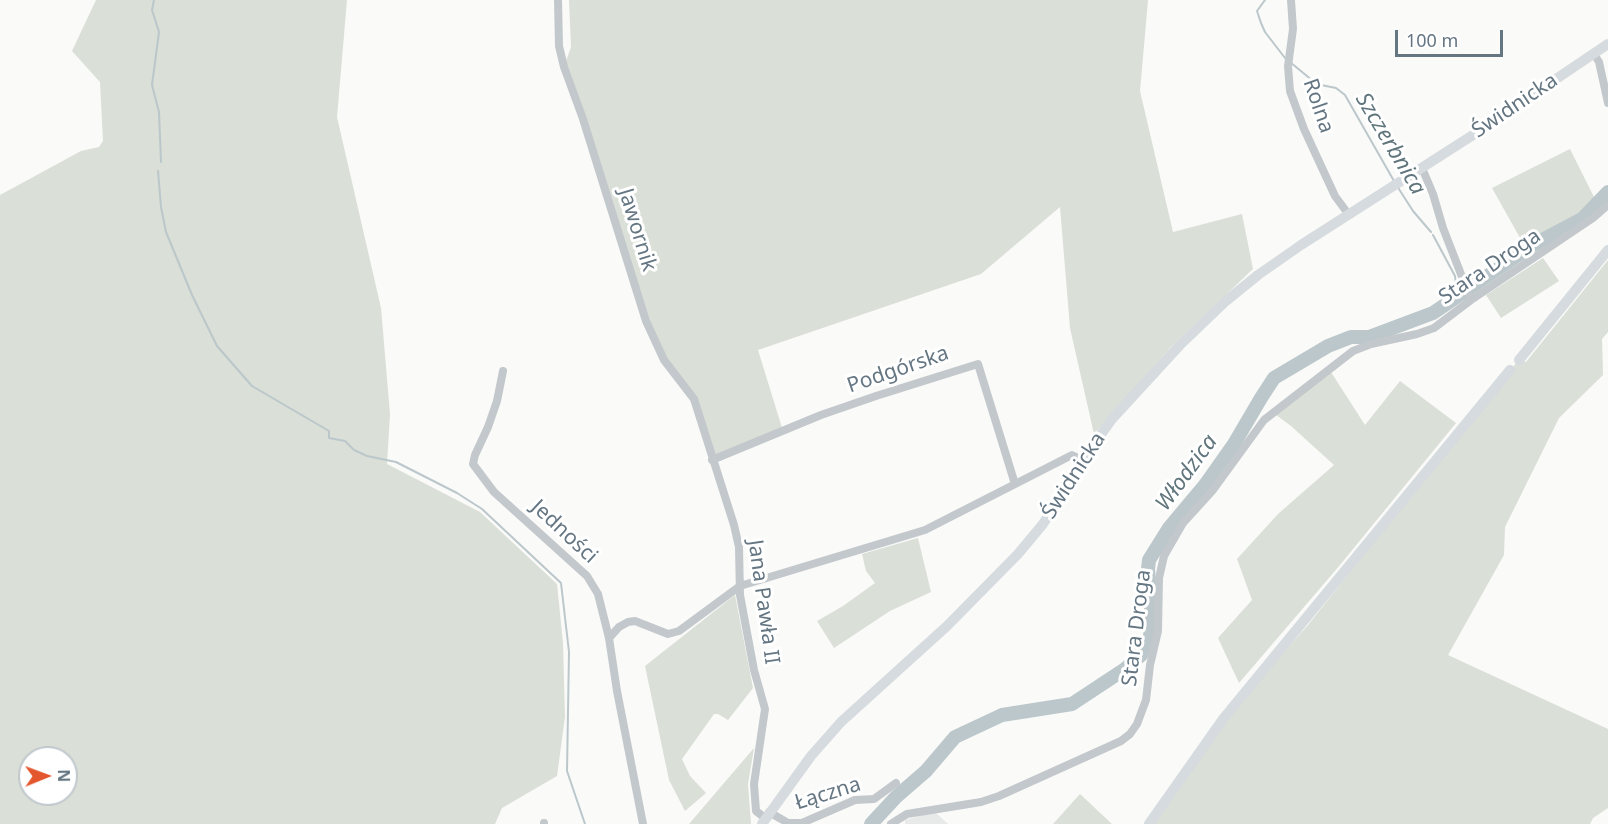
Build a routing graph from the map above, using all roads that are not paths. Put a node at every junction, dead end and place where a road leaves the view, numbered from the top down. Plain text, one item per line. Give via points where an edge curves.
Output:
1 (558, 0) edge
2 (1291, 0) edge
3 (1608, 44) edge
4 (1594, 54) junction
5 (1608, 103) edge
6 (1422, 168) junction
7 (1608, 205) edge
8 (1349, 215) junction
9 (1608, 250) edge
10 (1470, 298) junction
11 (1519, 360) dead end
12 (1510, 370) dead end
13 (503, 371) dead end
14 (712, 460) junction
15 (1084, 461) junction
16 (1015, 484) junction
17 (740, 586) junction
18 (609, 638) junction
19 (896, 783) dead end
20 (765, 818) edge
21 (643, 824) edge
22 (891, 824) edge
23 (1149, 824) edge

1 - 14 street, Jawornik via 559,46 564,67 648,326 664,360 694,399
2 - 8 street, Rolna via 1293,29 1288,80 1297,111 1335,196
3 - 4 street, Świdnicka
4 - 5 street
4 - 6 street, Świdnicka
6 - 8 street, Świdnicka
6 - 10 street
7 - 10 street, Stara Droga via 1565,238
8 - 15 street, Świdnicka via 1226,301 1135,392
9 - 11 street
10 - 22 street, Stara Droga via 1425,332 1353,351 1272,412 1183,523 1164,556 1158,578 1158,631 1146,700 1130,734 999,796 907,814
12 - 23 street via 1224,719
13 - 18 street, Jedności via 497,401 473,464 494,492 587,576 602,606
14 - 16 street, Podgórska via 822,415 978,364
14 - 17 street, Jana Pawła II via 734,525
15 - 16 street via 1072,455
15 - 20 street, Świdnicka via 1018,555 842,722
16 - 17 street via 925,530
17 - 18 street via 679,631 668,634 635,621 619,627
17 - 20 street, Jana Pawła II via 754,670 765,709 754,784 756,810
18 - 21 street, Jedności
19 - 20 street, Łączna via 874,799 855,800 802,823

